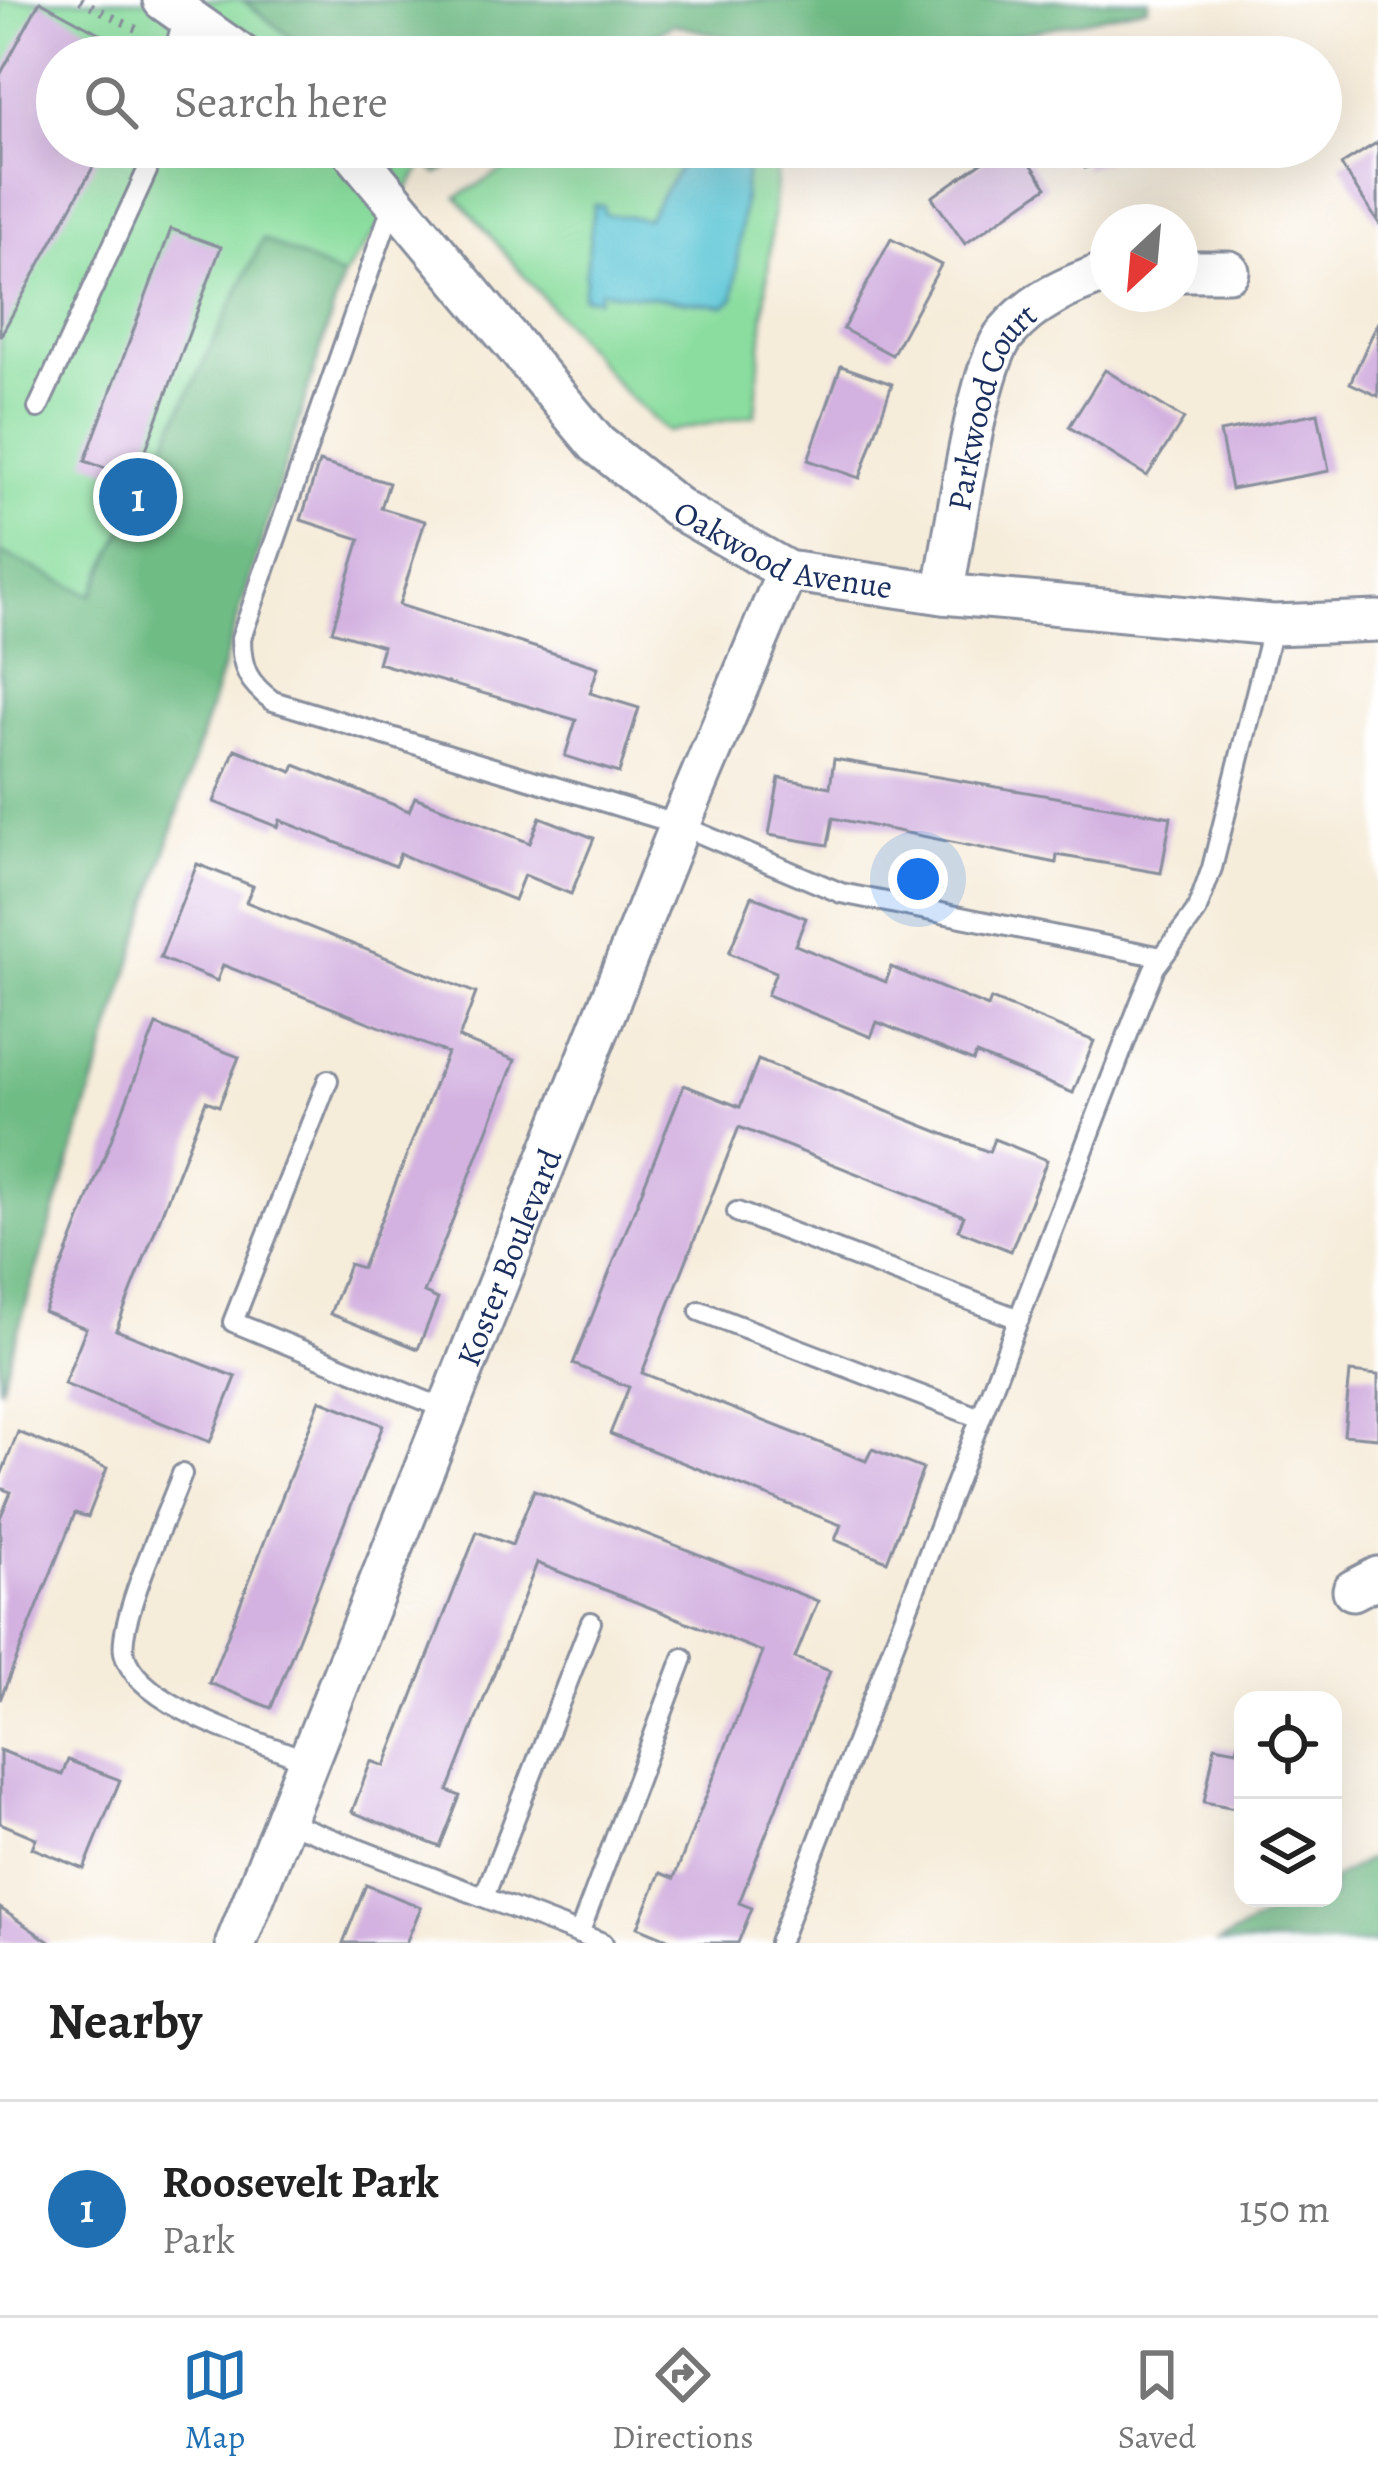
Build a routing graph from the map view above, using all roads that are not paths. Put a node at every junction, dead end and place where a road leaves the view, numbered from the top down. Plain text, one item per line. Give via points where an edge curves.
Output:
1 (178, 5) edge
2 (175, 36) edge
3 (217, 36) edge
4 (148, 168) edge
5 (367, 168) edge
6 (394, 200) junction
7 (1229, 271) dead end
8 (1198, 272) edge
9 (1090, 280) edge
10 (38, 408) dead end
11 (787, 571) junction
12 (943, 594) junction
13 (1378, 621) edge
14 (1273, 626) junction
15 (680, 825) junction
16 (1162, 957) junction
17 (328, 1080) dead end
18 (737, 1212) dead end
19 (700, 1311) dead end
20 (1019, 1319) junction
21 (450, 1411) junction
22 (980, 1418) junction
23 (182, 1474) dead end
24 (591, 1622) dead end
25 (683, 1658) dead end
26 (312, 1762) junction
27 (288, 1822) junction
28 (484, 1898) junction
29 (579, 1934) junction
30 (236, 1943) edge
31 (603, 1943) edge
32 (779, 1943) edge

1 - 2 lane
1 - 3 street
4 - 10 lane
5 - 6 street, Oakwood Avenue
6 - 11 street, Oakwood Avenue via 597,444 682,511
6 - 15 lane via 241,638 241,662 253,687 273,700
7 - 8 street
9 - 12 street, Parkwood Court via 1039,301 1002,337
11 - 12 street, Oakwood Avenue
11 - 15 street, Koster Boulevard
12 - 14 street, Oakwood Avenue
13 - 14 street, Oakwood Avenue
14 - 16 lane via 1211,868 1196,912
15 - 16 lane via 841,893
15 - 21 street, Koster Boulevard
16 - 20 lane
17 - 21 lane via 232,1322
18 - 20 lane
19 - 22 lane
20 - 22 lane
21 - 26 street, Koster Boulevard
22 - 32 lane
23 - 26 lane via 126,1625 124,1654 171,1705
24 - 28 lane
25 - 29 lane
26 - 27 street, Koster Boulevard
27 - 28 lane
27 - 30 street, Koster Boulevard
28 - 29 lane
29 - 31 lane

